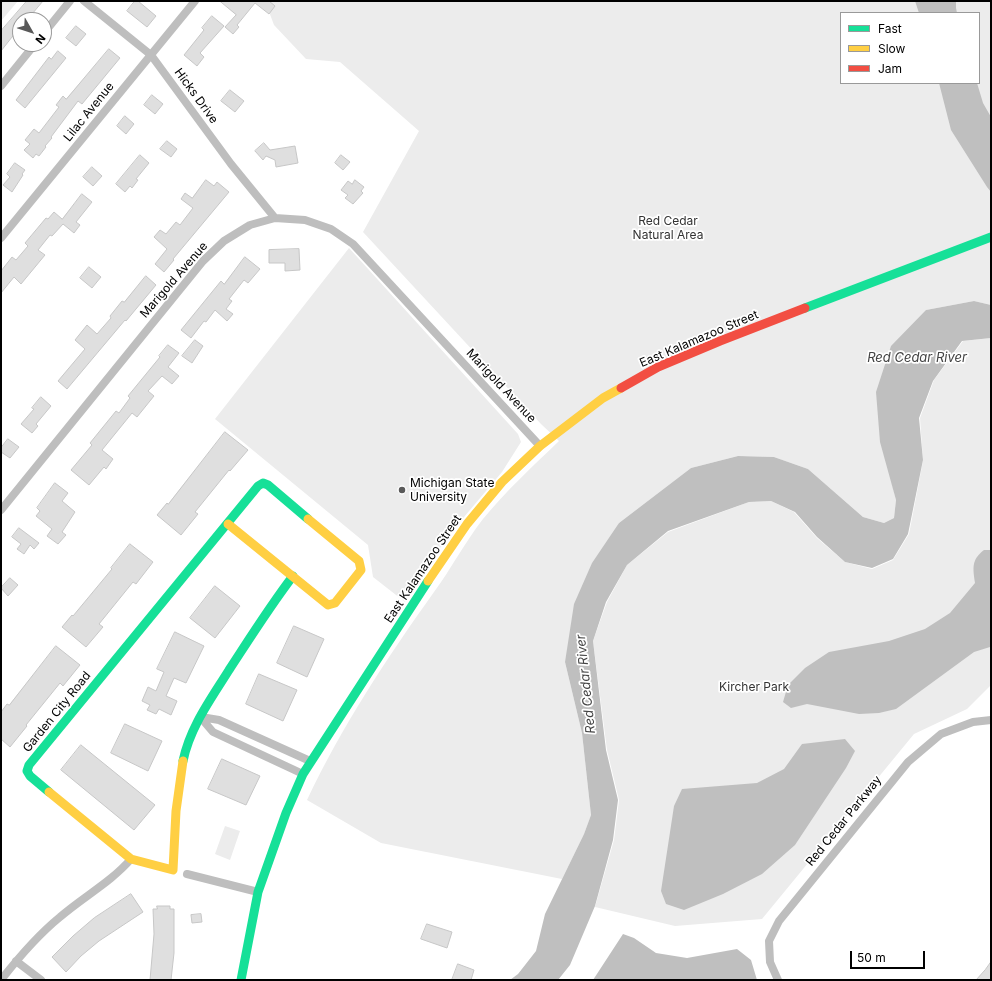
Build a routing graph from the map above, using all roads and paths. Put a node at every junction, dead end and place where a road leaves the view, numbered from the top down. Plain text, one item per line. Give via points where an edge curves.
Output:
1 (70, 1) edge
2 (84, 1) edge
3 (195, 1) edge
4 (52, 23) edge
5 (29, 52) edge
6 (151, 55) junction
7 (1, 86) edge
8 (276, 218) junction
9 (991, 237) edge
10 (1, 238) edge
11 (540, 446) junction
12 (1, 510) edge
13 (228, 524) junction
14 (293, 576) junction
15 (201, 718) junction
16 (991, 720) edge
17 (310, 761) junction
18 (303, 774) junction
19 (131, 858) junction
20 (187, 874) dead end
21 (258, 892) junction
22 (16, 961) junction
23 (1, 980) edge
24 (41, 980) edge
25 (241, 980) edge
26 (778, 980) edge

1 - 4 street
2 - 6 street, Hicks Drive
3 - 6 street, Lilac Avenue
5 - 7 street
6 - 8 street, Hicks Drive via 231,164
6 - 10 street, Lilac Avenue
8 - 11 street, Marigold Avenue via 305,220 331,229 353,244
8 - 12 street, Marigold Avenue via 250,225 224,241 204,261
9 - 11 street, East Kalamazoo Street via 658,367 603,398
11 - 17 street, East Kalamazoo Street via 502,482 467,524
13 - 14 street
13 - 14 street, Garden City Road via 263,483 359,561 361,566 361,570 331,605
13 - 19 street, Garden City Road via 28,765 27,771 36,782
14 - 15 street, Garden City Road via 274,600
15 - 17 street via 219,720
15 - 18 street via 213,732
15 - 19 street, Garden City Road via 186,752 178,800 172,870
16 - 26 street, Red Cedar Parkway via 973,722 941,734 908,762 779,921 769,941 770,962
17 - 18 street, East Kalamazoo Street
18 - 21 street, East Kalamazoo Street
19 - 22 street via 114,877 60,917
20 - 21 street
21 - 25 street, East Kalamazoo Street
22 - 23 street
22 - 24 street

